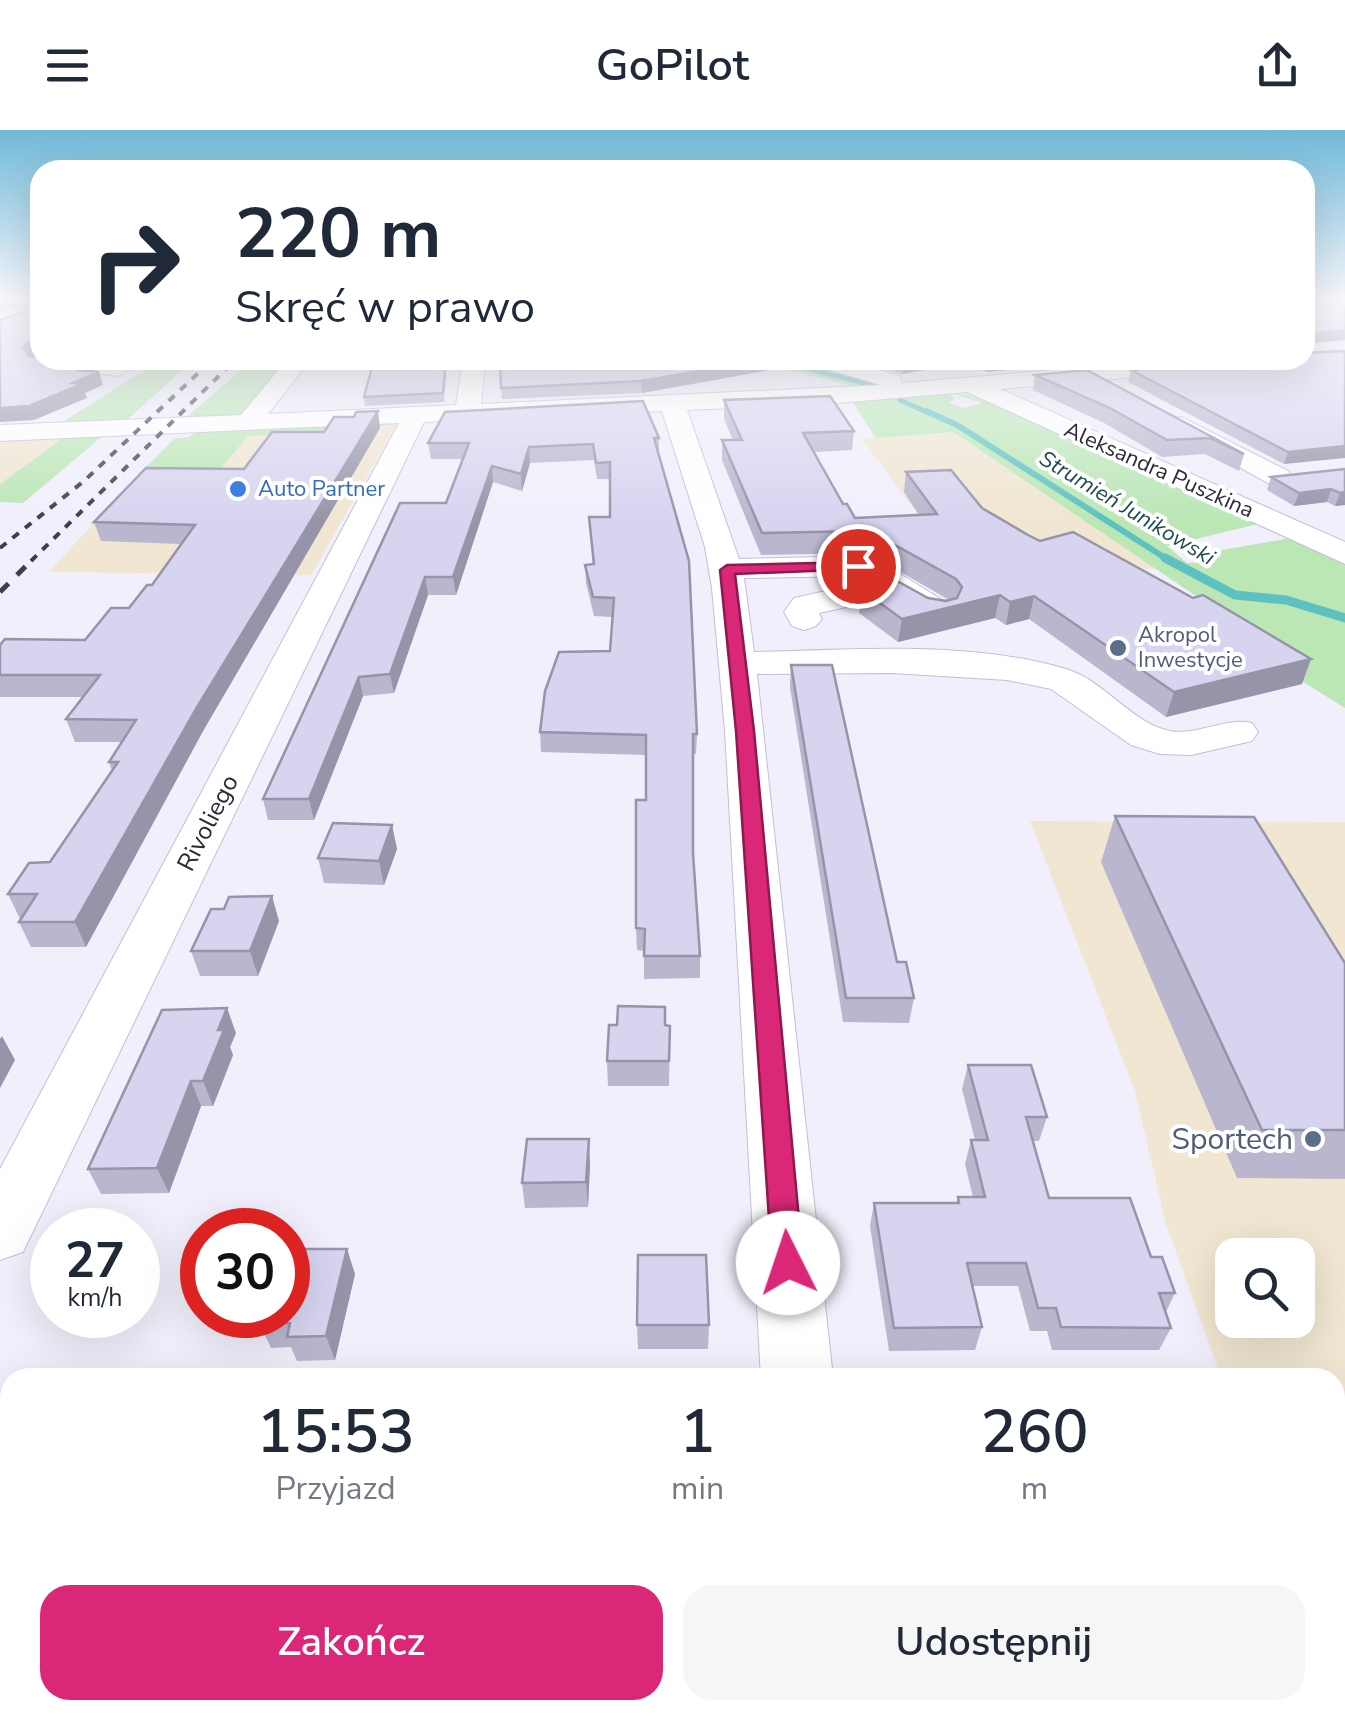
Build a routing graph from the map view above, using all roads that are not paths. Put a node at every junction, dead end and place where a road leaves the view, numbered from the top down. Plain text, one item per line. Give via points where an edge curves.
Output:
1 (290, 372) edge
2 (473, 372) edge
3 (862, 372) edge
4 (938, 372) edge
5 (1121, 372) edge
6 (1090, 375) junction
7 (972, 386) junction
8 (910, 391) junction
9 (1127, 396) edge
10 (672, 404) junction
11 (468, 411) junction
12 (1154, 411) edge
13 (414, 414) junction
14 (250, 420) junction
15 (0, 433) edge
16 (1312, 473) edge
17 (1278, 477) junction
18 (1197, 487) junction
19 (1345, 554) edge
20 (727, 570) junction
21 (896, 586) junction
22 (938, 612) edge
23 (804, 619) dead end
24 (738, 663) junction
25 (1238, 732) dead end
26 (0, 1232) edge
27 (796, 1368) edge

1 - 14 street
2 - 11 street
3 - 8 street
4 - 7 street, Aleksandra Puszkina
5 - 6 street
6 - 7 street
6 - 9 street
7 - 8 street
7 - 18 street, Aleksandra Puszkina
8 - 10 street
10 - 11 street
10 - 20 street
11 - 13 street
12 - 17 street
13 - 14 street
13 - 26 street, Rivoliego
14 - 15 street
16 - 17 street
17 - 18 street
18 - 19 street, Aleksandra Puszkina
20 - 21 street via 848,565
20 - 24 street
21 - 22 street
21 - 23 street via 806,605
24 - 25 street via 892,661 1040,674 1074,686 1155,742 1182,746
24 - 27 street

